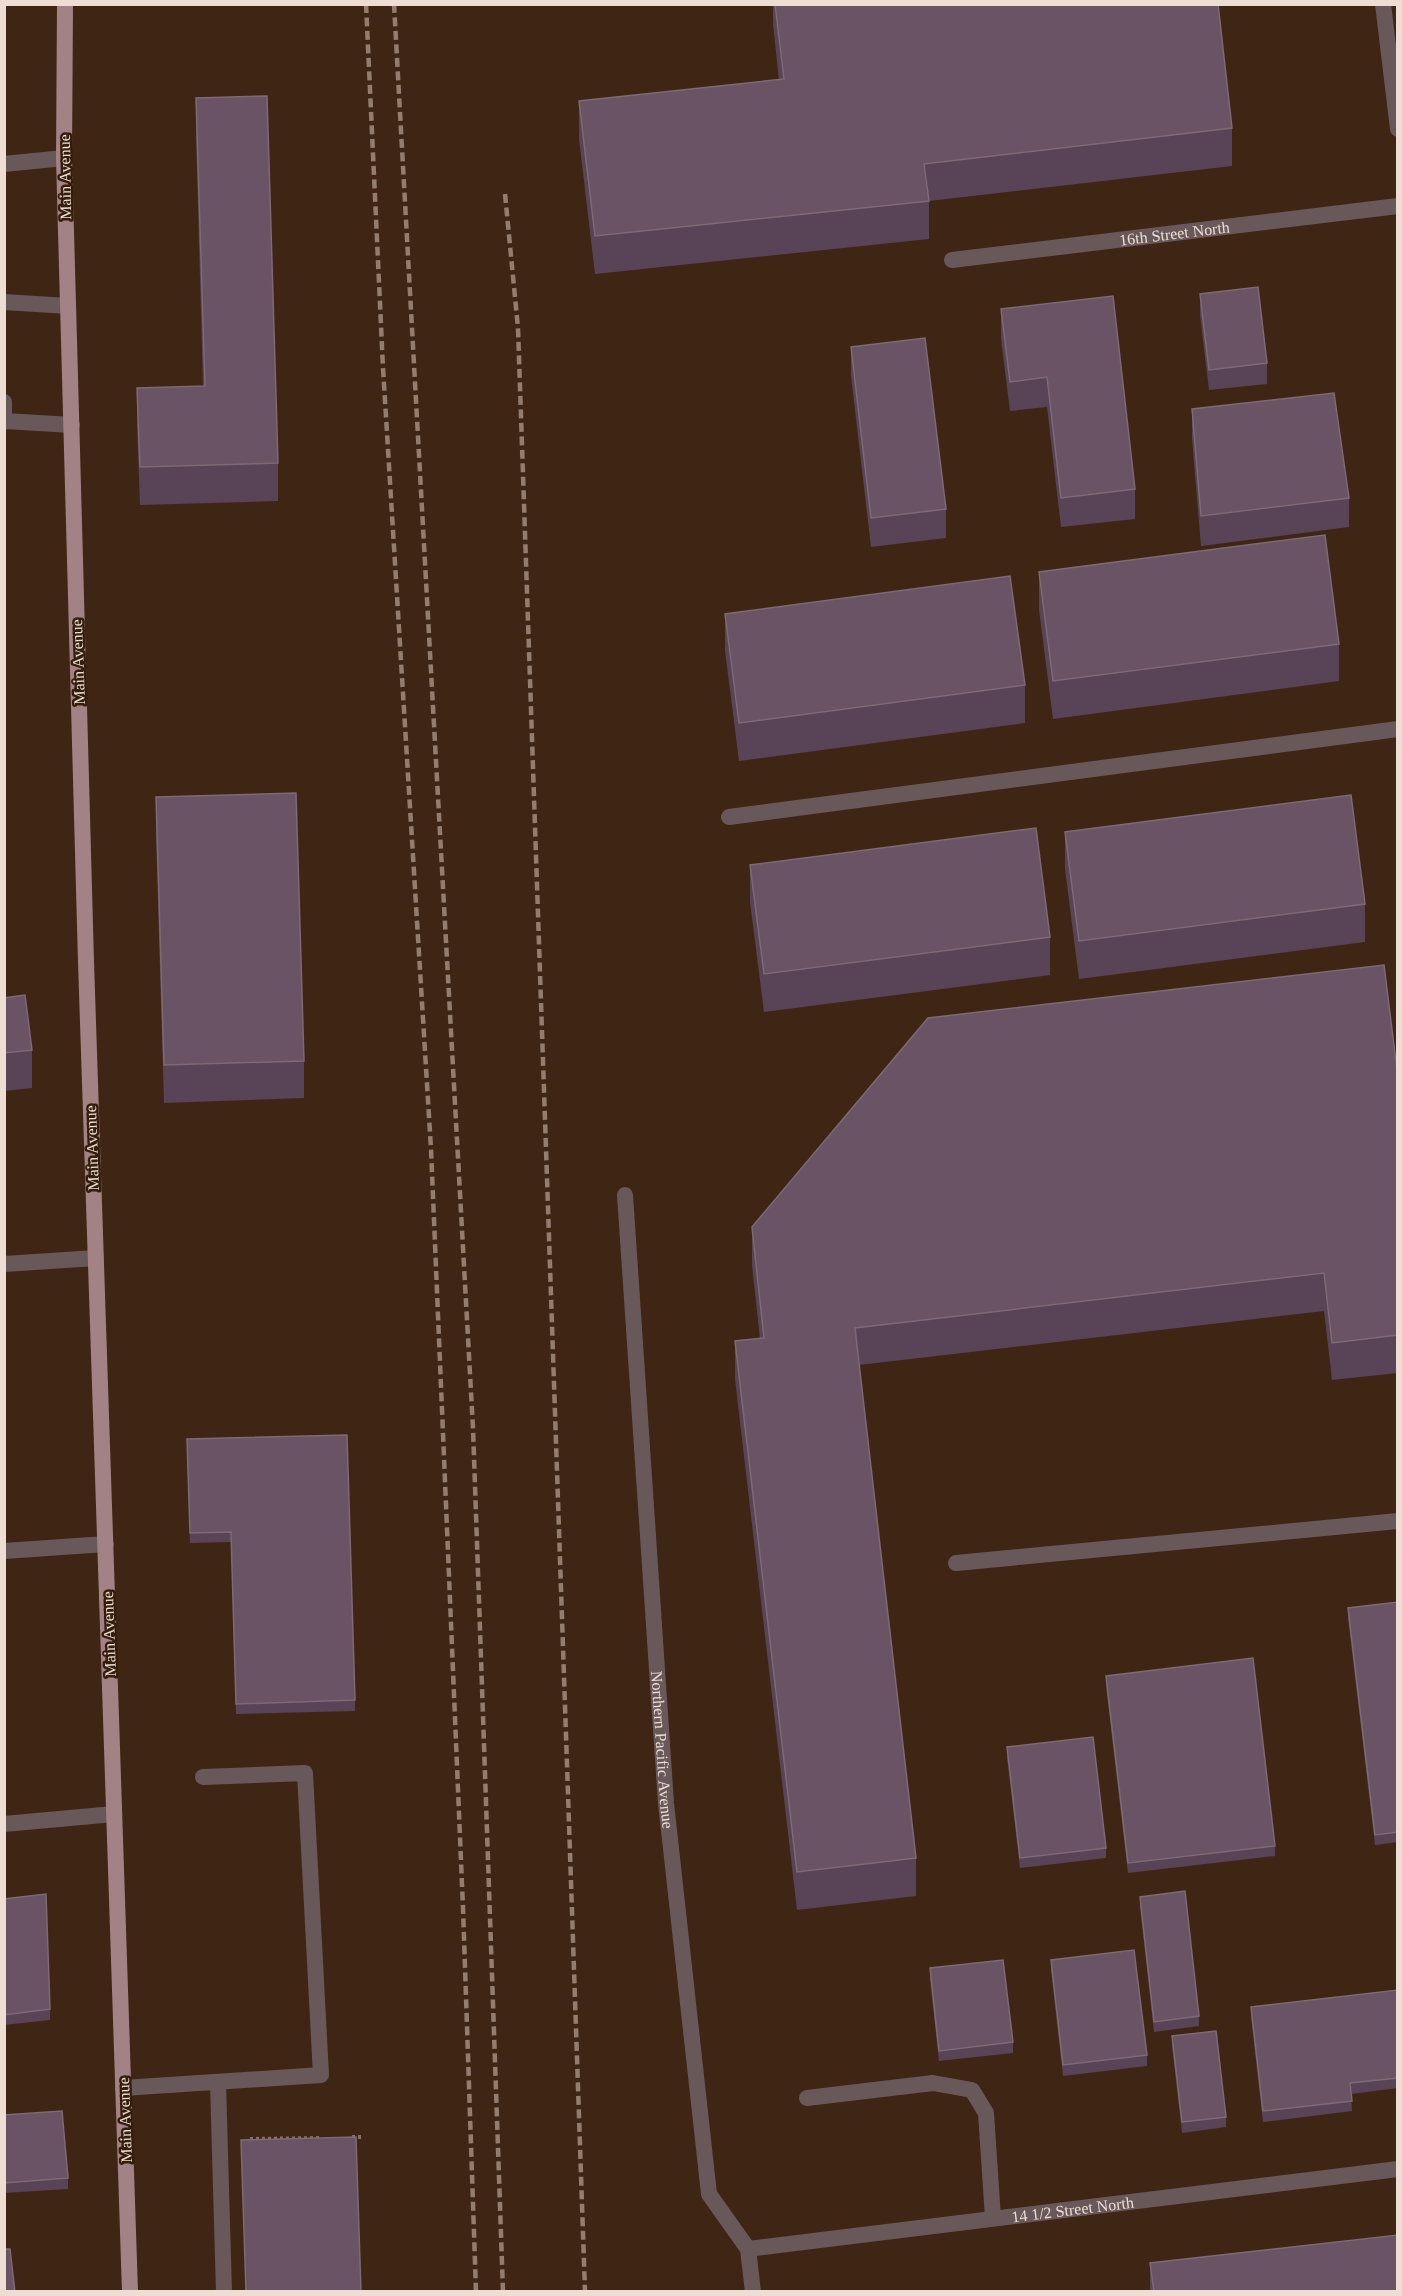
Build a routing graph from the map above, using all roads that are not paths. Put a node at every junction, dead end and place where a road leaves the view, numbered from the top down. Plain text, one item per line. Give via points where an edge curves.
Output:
1 (65, 4) edge
2 (1383, 4) edge
3 (1398, 129) edge
4 (64, 158) junction
5 (4, 164) edge
6 (1398, 206) edge
7 (952, 260) dead end
8 (4, 302) edge
9 (69, 306) junction
10 (4, 402) edge
11 (5, 422) edge
12 (72, 425) junction
13 (1398, 729) edge
14 (729, 817) dead end
15 (625, 1196) dead end
16 (96, 1258) junction
17 (4, 1264) edge
18 (1398, 1521) edge
19 (106, 1544) junction
20 (4, 1551) edge
21 (956, 1563) dead end
22 (203, 1777) dead end
23 (114, 1814) junction
24 (4, 1824) edge
25 (218, 2083) junction
26 (123, 2088) junction
27 (807, 2098) dead end
28 (1398, 2169) edge
29 (993, 2218) junction
30 (748, 2249) junction
31 (130, 2292) edge
32 (224, 2292) edge
33 (753, 2292) edge

1 - 4 main road, Main Avenue
2 - 3 street
4 - 5 street
4 - 9 main road, Main Avenue
6 - 7 street, 16th Street North
8 - 9 street
9 - 12 main road, Main Avenue
10 - 11 street
11 - 12 street
12 - 16 main road, Main Avenue
13 - 14 street
15 - 30 street, Northern Pacific Avenue via 666,1803 710,2194
16 - 17 street
16 - 19 main road, Main Avenue
18 - 21 street
19 - 20 street
19 - 23 main road, Main Avenue
22 - 25 street via 306,1773 321,2074
23 - 24 street
23 - 26 main road, Main Avenue
25 - 26 street
25 - 32 street
26 - 31 main road, Main Avenue
27 - 29 street via 933,2083 972,2090 986,2113
28 - 29 street, 14 1/2 Street North
29 - 30 street, 14 1/2 Street North
30 - 33 street, Northern Pacific Avenue

